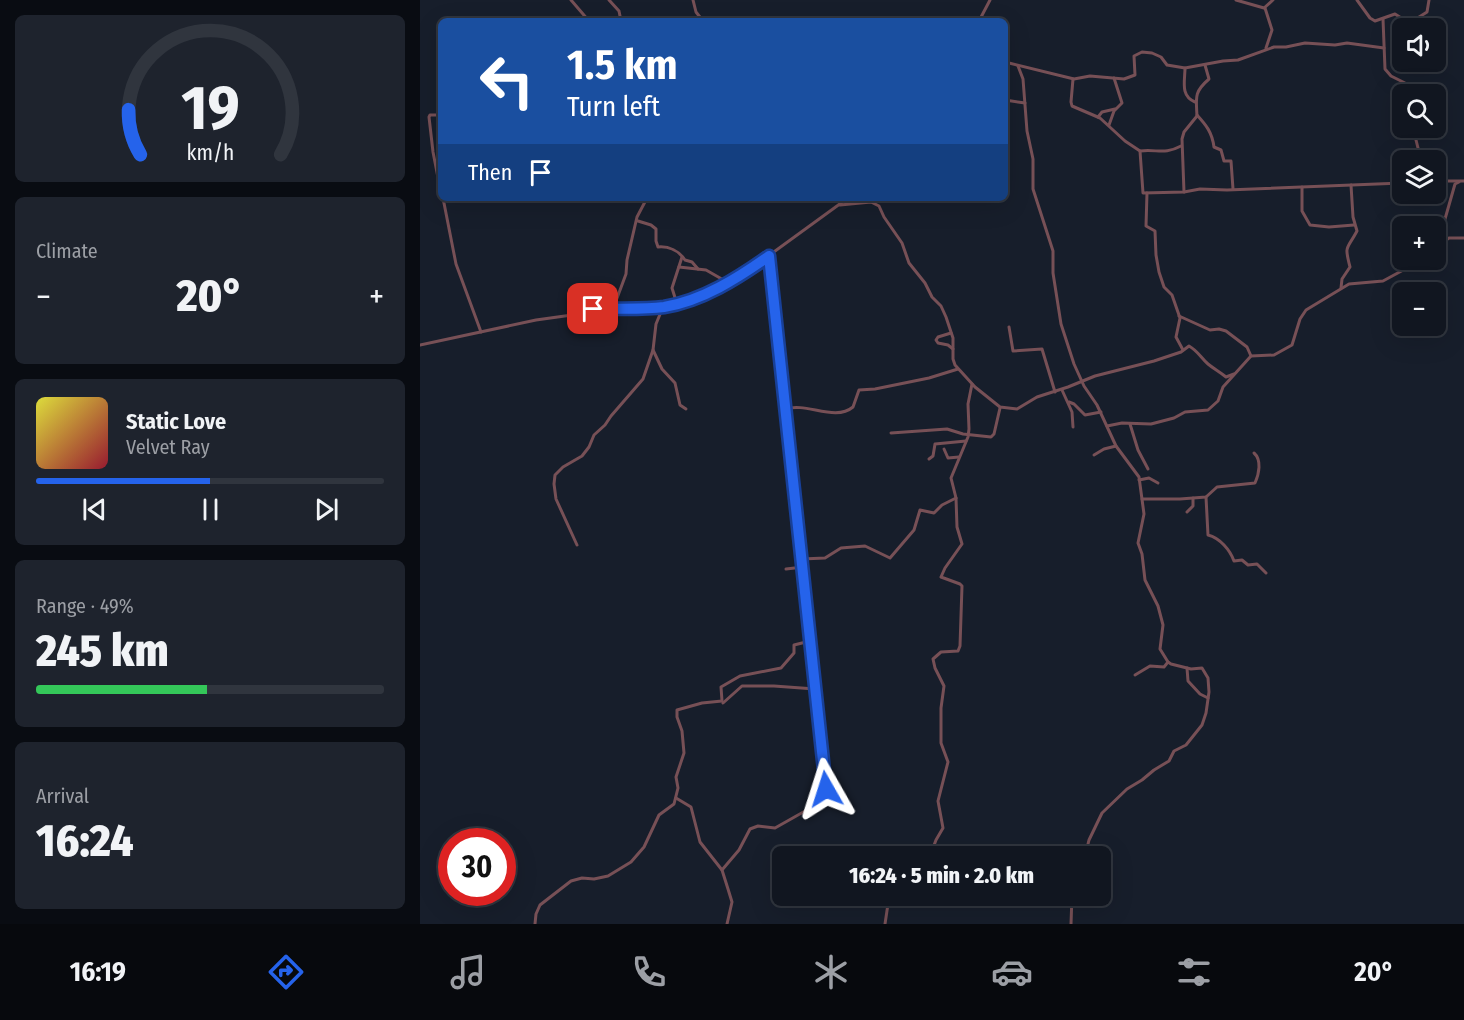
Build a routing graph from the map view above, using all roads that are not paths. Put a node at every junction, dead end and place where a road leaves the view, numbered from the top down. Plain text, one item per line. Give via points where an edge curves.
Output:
1 (571, 0) edge
2 (609, 0) edge
3 (693, 0) edge
4 (990, 0) edge
5 (1236, 0) edge
6 (1273, 0) edge
7 (1357, 0) edge
8 (1429, 0) edge
9 (1265, 8) junction
10 (586, 18) edge
11 (620, 18) edge
12 (701, 18) edge
13 (981, 18) edge
14 (1383, 19) junction
15 (1384, 48) junction
16 (1266, 50) junction
17 (1008, 63) edge
18 (1205, 65) junction
19 (1018, 66) junction
20 (1185, 68) junction
21 (1114, 78) junction
22 (1073, 79) junction
23 (1405, 84) edge
24 (1008, 100) edge
25 (1195, 102) junction
26 (1025, 103) junction
27 (1116, 109) junction
28 (438, 115) edge
29 (1197, 115) junction
30 (1098, 117) junction
31 (1108, 125) junction
32 (1181, 146) junction
33 (1140, 151) junction
34 (438, 178) edge
35 (1464, 181) edge
36 (1446, 182) edge
37 (1456, 182) junction
38 (1392, 183) edge
39 (1351, 185) junction
40 (1302, 186) junction
41 (1233, 189) junction
42 (1184, 192) junction
43 (1148, 193) junction
44 (443, 201) edge
45 (646, 201) edge
46 (845, 201) edge
47 (840, 205) junction
48 (1446, 216) edge
49 (637, 221) junction
50 (1354, 225) junction
51 (1464, 238) edge
52 (1446, 239) edge
53 (682, 256) junction
54 (769, 256) junction
55 (679, 267) junction
56 (698, 269) junction
57 (1403, 270) edge
58 (726, 282) junction
59 (1341, 288) junction
60 (677, 304) junction
61 (661, 307) junction
62 (613, 309) junction
63 (1179, 316) junction
64 (1009, 327) dead end
65 (481, 332) junction
66 (951, 332) junction
67 (420, 345) edge
68 (953, 349) junction
69 (653, 350) junction
70 (1183, 351) junction
71 (1251, 356) junction
72 (958, 369) junction
73 (1234, 374) junction
74 (1081, 381) junction
75 (972, 384) junction
76 (1062, 390) junction
77 (1055, 392) junction
78 (1068, 402) junction
79 (1000, 407) junction
80 (686, 409) dead end
81 (786, 409) junction
82 (1101, 412) junction
83 (1130, 424) junction
84 (1107, 426) junction
85 (1074, 427) dead end
86 (891, 433) dead end
87 (968, 435) junction
88 (966, 441) junction
89 (1116, 446) junction
90 (944, 449) dead end
91 (1254, 453) dead end
92 (1094, 455) dead end
93 (959, 457) junction
94 (929, 459) dead end
95 (1148, 469) dead end
96 (1139, 480) junction
97 (1158, 483) dead end
98 (1206, 496) junction
99 (956, 498) junction
100 (1193, 498) junction
101 (1142, 499) junction
102 (1187, 512) dead end
103 (576, 545) dead end
104 (802, 559) junction
105 (803, 567) junction
106 (786, 569) dead end
107 (1266, 573) dead end
108 (810, 641) junction
109 (1168, 662) junction
110 (1187, 668) junction
111 (1135, 675) dead end
112 (815, 689) junction
113 (1208, 698) junction
114 (723, 703) dead end
115 (676, 798) junction
116 (934, 846) edge
117 (1088, 846) edge
118 (722, 870) junction
119 (888, 906) edge
120 (1072, 906) edge
121 (535, 924) edge
122 (727, 924) edge
123 (885, 924) edge
124 (1071, 924) edge

1 - 10 street
2 - 11 street
3 - 12 street
4 - 13 street
5 - 9 street
6 - 9 street
7 - 14 street via 1372,19
8 - 14 street via 1427,12 1416,19 1406,21 1395,14
9 - 16 street via 1272,30
14 - 15 street
15 - 16 street via 1305,43
15 - 23 street via 1385,69
16 - 18 street via 1238,60
17 - 19 street
18 - 20 street
18 - 25 street via 1209,79 1198,90
19 - 22 street
19 - 26 street
20 - 21 street via 1167,65 1157,55 1142,52 1134,56 1135,75
20 - 25 street via 1185,93
21 - 22 street
21 - 27 street via 1122,100
22 - 30 street via 1072,106
24 - 26 street
25 - 29 street
26 - 74 street via 1033,185 1053,249 1058,314
27 - 30 street
27 - 31 street
28 - 34 street via 429,117
29 - 32 street via 1184,132
29 - 41 street via 1213,136 1214,147 1221,150 1224,161 1231,161
30 - 31 street
31 - 33 street
32 - 33 street via 1167,152
32 - 42 street
33 - 43 street via 1141,191
35 - 37 street
36 - 37 street
37 - 48 street
38 - 39 street
39 - 40 street
39 - 50 street
40 - 41 street
40 - 50 street via 1302,211 1310,225
41 - 42 street
42 - 43 street
43 - 63 street via 1146,226 1155,231 1160,277
44 - 65 street via 456,264
45 - 49 street
46 - 47 street
47 - 54 street
47 - 66 street via 866,202 879,206 911,266 941,306
49 - 53 street via 656,229 658,247 668,247
49 - 62 street via 626,274
50 - 59 street via 1357,231 1346,254 1350,267
51 - 52 street
53 - 55 street
53 - 56 street
54 - 58 street
54 - 81 street
55 - 56 street
55 - 60 street via 672,288
56 - 58 street
57 - 59 street via 1383,281 1357,282
58 - 60 street
59 - 71 street via 1302,315 1290,346 1274,355
60 - 61 street
61 - 62 street
61 - 69 street
62 - 65 street via 591,309
63 - 70 street via 1176,337
63 - 71 street via 1210,330 1226,331 1247,347
64 - 77 street via 1013,351 1042,349
65 - 67 street
66 - 68 street
66 - 68 street via 936,340
68 - 72 street
69 - 80 street via 662,369 675,382 680,405
69 - 103 street via 641,381 594,435 582,456 555,476 556,499
70 - 73 street via 1190,346 1226,377
70 - 74 street
71 - 73 street
72 - 75 street
72 - 81 street via 859,390 852,408 844,411
73 - 83 street via 1209,410 1185,412 1152,424
74 - 76 street
74 - 82 street
75 - 79 street
75 - 87 street
76 - 77 street
76 - 78 street
77 - 79 street via 1017,409
78 - 82 street via 1085,415
78 - 85 street
79 - 87 street via 993,436
81 - 104 street
82 - 84 street
83 - 84 street
83 - 95 street
84 - 89 street
86 - 87 street via 947,429
87 - 88 street
88 - 93 street
88 - 94 street via 936,444
89 - 92 street
89 - 96 street
90 - 93 street via 948,458
91 - 98 street via 1259,468 1255,483 1217,487
93 - 99 street via 951,478
96 - 97 street via 1149,478
96 - 101 street
98 - 100 street
98 - 107 street via 1208,535 1225,545 1233,560 1257,564
99 - 104 street via 934,513 920,510 914,530 890,558 865,546 841,548 825,558
99 - 116 street via 962,544 941,577 962,586 960,646 958,651 942,652 933,659 944,686 941,746 948,762 938,801 943,828
100 - 101 street
100 - 102 street via 1194,505
101 - 109 street via 1144,514 1138,543 1145,580 1163,628 1160,648
104 - 105 street
105 - 106 street
105 - 108 street
108 - 112 street
108 - 115 street via 795,644 794,653 783,666 724,684 720,687 722,701 677,710 684,753 675,777
109 - 110 street
109 - 111 street
110 - 113 street via 1188,681
110 - 113 street via 1205,671
112 - 114 street via 742,686
112 - 118 street via 826,790 814,806 775,828 750,829
113 - 117 street via 1202,725 1190,741 1176,750 1166,764 1126,789 1102,813
115 - 118 street via 692,807 702,846
115 - 121 street via 673,806 657,818 646,843 631,862 608,876 571,881 540,905
118 - 122 street via 732,902
119 - 123 street
120 - 124 street

